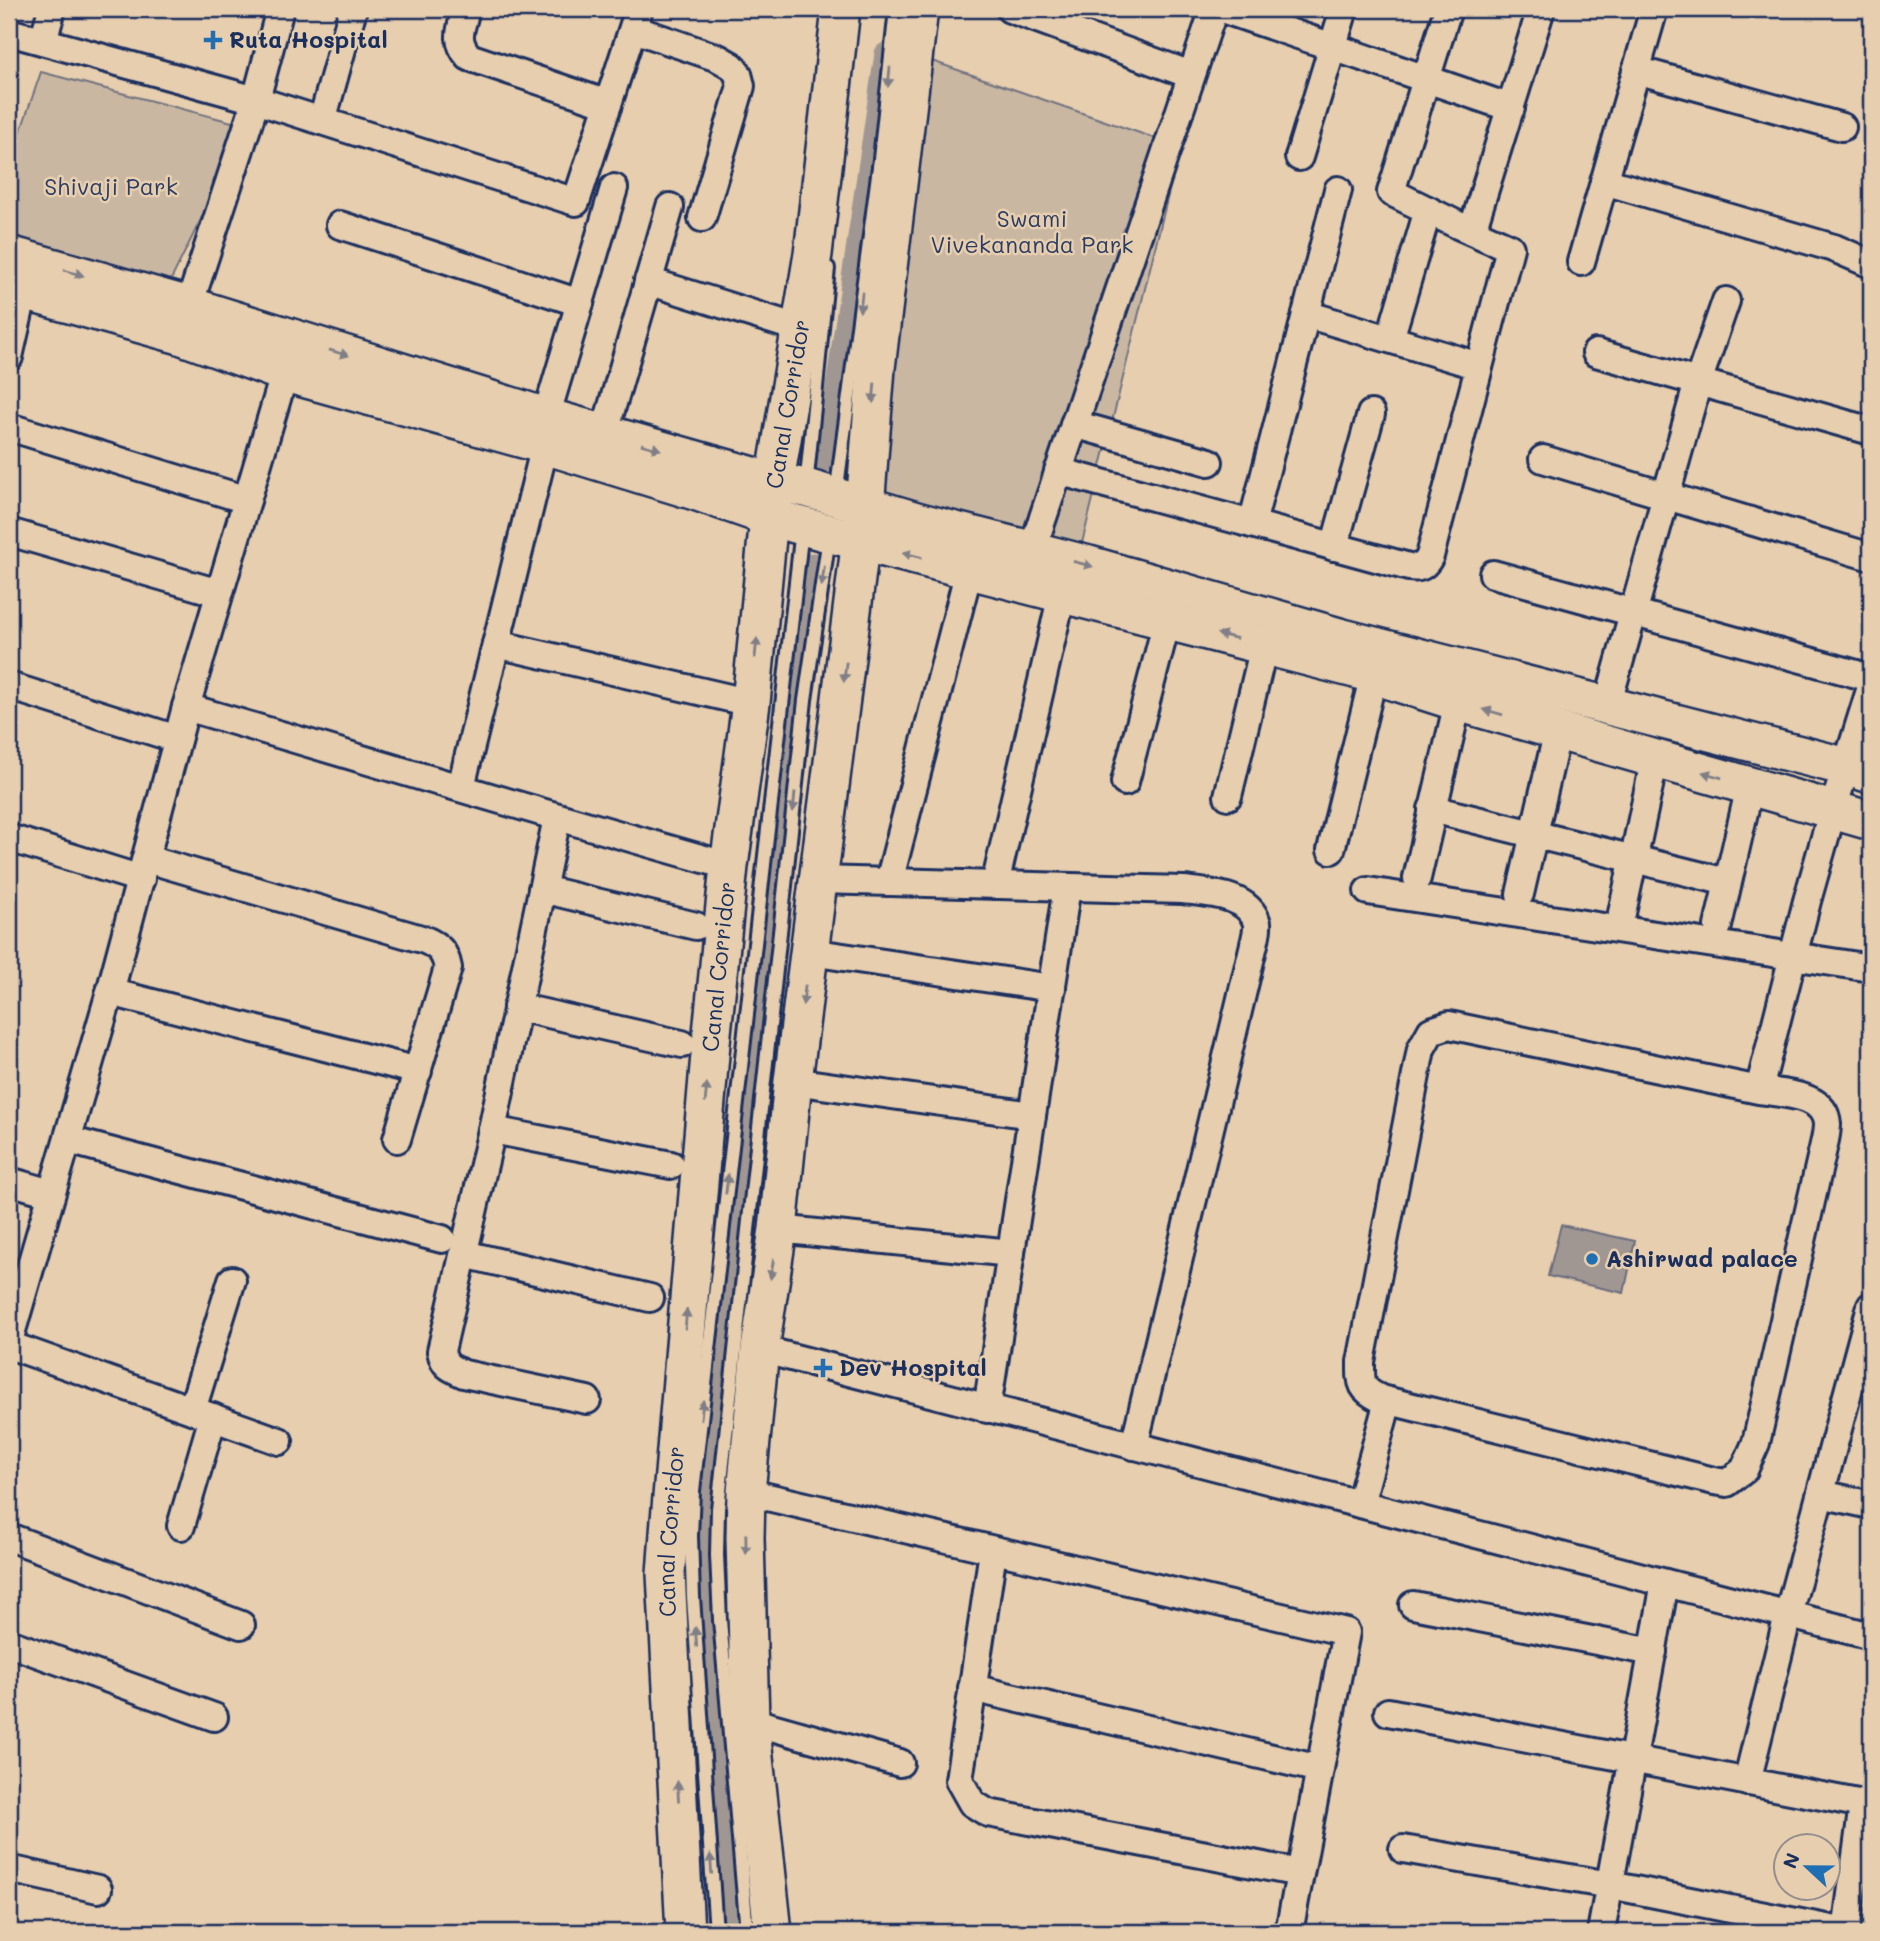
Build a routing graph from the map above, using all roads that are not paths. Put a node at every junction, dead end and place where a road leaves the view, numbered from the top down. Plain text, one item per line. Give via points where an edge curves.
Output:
1 (52, 9) edge
2 (280, 9) edge
3 (354, 9) edge
4 (466, 9) edge
5 (841, 9) edge
6 (896, 9) edge
7 (919, 9) edge
8 (1010, 9) edge
9 (1214, 9) edge
10 (1222, 9) edge
11 (1344, 9) edge
12 (1448, 9) edge
13 (1541, 9) edge
14 (1654, 9) edge
15 (1065, 18) edge
16 (637, 19) edge
17 (9, 32) edge
18 (43, 41) junction
19 (1333, 47) junction
20 (1636, 70) junction
21 (1191, 75) junction
22 (1427, 79) junction
23 (256, 100) junction
24 (608, 104) junction
25 (1511, 108) junction
26 (322, 121) junction
27 (1842, 127) dead end
28 (1299, 156) dead end
29 (1604, 181) junction
30 (614, 188) dead end
31 (1338, 190) dead end
32 (670, 207) dead end
33 (1427, 210) junction
34 (702, 218) dead end
35 (340, 225) dead end
36 (1472, 231) junction
37 (9, 255) edge
38 (830, 256) dead end
39 (1581, 262) dead end
40 (1871, 264) edge
41 (648, 281) junction
42 (16, 289) edge
43 (1726, 301) dead end
44 (580, 303) junction
45 (1307, 314) junction
46 (184, 321) junction
47 (801, 329) junction
48 (1390, 339) junction
49 (1596, 353) dead end
50 (290, 356) junction
51 (9, 357) edge
52 (1479, 366) junction
53 (1698, 382) junction
54 (1371, 414) dead end
55 (1074, 424) junction
56 (9, 427) edge
57 (1871, 431) edge
58 (545, 432) junction
59 (604, 434) junction
60 (1543, 459) dead end
61 (1209, 462) dead end
62 (1058, 471) junction
63 (1666, 496) junction
64 (247, 500) junction
65 (818, 512) junction
66 (1252, 524) junction
67 (9, 532) edge
68 (1334, 547) junction
69 (1871, 557) edge
70 (1026, 567) junction
71 (969, 570) junction
72 (1493, 574) dead end
73 (219, 593) junction
74 (1062, 594) junction
75 (1633, 612) junction
76 (1167, 621) junction
77 (496, 644) junction
78 (1264, 646) junction
79 (1374, 674) junction
80 (1871, 678) edge
81 (9, 685) edge
82 (1871, 687) edge
83 (1458, 702) junction
84 (751, 703) junction
85 (1607, 706) junction
86 (186, 707) junction
87 (1558, 730) junction
88 (177, 739) junction
89 (1655, 758) junction
90 (1859, 771) edge
91 (1125, 782) dead end
92 (1750, 786) junction
93 (461, 787) junction
94 (1228, 796) dead end
95 (1432, 809) junction
96 (1833, 810) junction
97 (557, 818) junction
98 (1871, 821) edge
99 (1533, 834) junction
100 (9, 838) edge
101 (1331, 849) dead end
102 (1633, 859) junction
103 (729, 866) junction
104 (144, 869) junction
105 (1416, 878) dead end
106 (819, 880) junction
107 (889, 882) junction
108 (1727, 882) junction
109 (995, 885) junction
110 (1067, 887) junction
111 (542, 889) junction
112 (1368, 891) dead end
113 (1520, 894) dead end
114 (1622, 913) dead end
115 (696, 926) dead end
116 (1718, 926) dead end
117 (810, 952) junction
118 (1793, 957) junction
119 (1871, 968) edge
120 (1052, 988) junction
121 (110, 992) junction
122 (517, 1007) junction
123 (682, 1044) dead end
124 (418, 1071) junction
125 (793, 1081) junction
126 (1759, 1090) junction
127 (1032, 1115) junction
128 (492, 1130) junction
129 (397, 1139) dead end
130 (68, 1140) junction
131 (671, 1165) dead end
132 (9, 1181) edge
133 (51, 1192) junction
134 (778, 1229) junction
135 (453, 1246) junction
136 (1011, 1253) junction
137 (232, 1280) dead end
138 (650, 1298) dead end
139 (1871, 1306) edge
140 (9, 1343) edge
141 (760, 1349) junction
142 (587, 1399) dead end
143 (1388, 1401) junction
144 (987, 1409) junction
145 (203, 1413) junction
146 (279, 1441) dead end
147 (1134, 1446) junction
148 (746, 1492) junction
149 (1821, 1493) junction
150 (1360, 1504) junction
151 (1871, 1505) edge
152 (181, 1526) dead end
153 (9, 1537) edge
154 (993, 1550) junction
155 (1665, 1583) junction
156 (1413, 1605) dead end
157 (1788, 1615) junction
158 (241, 1625) dead end
159 (1871, 1636) edge
160 (9, 1643) edge
161 (1653, 1652) junction
162 (972, 1688) junction
163 (1388, 1712) dead end
164 (214, 1717) dead end
165 (750, 1721) junction
166 (1633, 1760) junction
167 (900, 1763) dead end
168 (1320, 1769) junction
169 (1747, 1782) junction
170 (1403, 1849) dead end
171 (9, 1869) edge
172 (1300, 1873) junction
173 (1610, 1885) junction
174 (98, 1889) dead end
175 (685, 1932) edge
176 (716, 1932) edge
177 (747, 1932) edge
178 (774, 1932) edge
179 (1289, 1932) edge
180 (1601, 1932) edge

1 - 18 street
2 - 23 street
3 - 26 street
4 - 24 street via 458,38 469,57
5 - 47 street, Canal Corridor
6 -> 65 lane via 880,159
7 -> 65 street via 876,368
8 - 15 street
9 - 21 street
10 - 19 street
11 - 19 street
12 - 22 street
13 - 25 street
14 - 20 street
15 - 21 street
16 - 24 street
16 - 34 street via 733,66 738,74 741,86
17 - 18 street
18 - 23 street
19 - 22 street
19 - 28 street
20 - 27 street
20 - 29 street
21 - 55 street
22 - 25 street
22 - 33 street via 1391,192
23 - 26 street
23 - 46 street
24 - 26 street via 576,202
25 - 36 street
29 - 39 street
29 - 40 street via 1834,248
30 - 44 street
31 - 45 street
32 - 41 street
33 - 36 street
33 - 48 street
35 - 44 street
36 - 52 street via 1510,248
37 -> 46 street
38 - 65 lane
41 - 47 street
41 - 59 street
42 - 46 street
42 - 51 street
43 - 53 street
44 - 58 street
45 - 48 street
45 - 66 street
46 - 50 street
47 - 65 street, Canal Corridor
48 - 52 street
49 - 53 street
50 - 58 street
50 - 64 street
52 - 68 street via 1426,564 1409,567
53 - 57 street
53 - 63 street
54 - 68 street
55 - 61 street
55 - 62 street
56 - 64 street
58 - 59 street
58 - 65 street via 695,491
58 - 77 street
59 -> 65 street
60 - 63 street
62 - 66 street
62 - 70 street
63 - 69 street
63 - 75 street
64 - 73 street
65 - 70 street
71 -> 65 street
84 -> 65 street, Canal Corridor
65 -> 106 street
176 -> 65 lane via 693,1597 693,1503
65 -> 177 lane via 805,700 718,1509 720,1620
66 - 68 street
67 - 73 street
70 - 71 street
70 - 74 street
70 -> 85 street via 1339,637
71 - 107 street
72 - 75 street
73 - 86 street
74 - 76 street
74 - 109 street
75 - 80 street
75 - 85 street
78 -> 76 street
76 - 91 street
77 - 84 street
77 - 93 street
78 - 79 street
78 - 94 street
79 - 83 street
79 - 101 street
81 - 88 street
82 - 90 street
87 -> 83 street
83 - 95 street
84 - 103 street, Canal Corridor
85 - 90 street
86 - 88 street
86 - 93 street
87 - 89 street
87 - 99 street
88 - 104 street
92 -> 89 street
89 - 102 street
90 - 96 street
92 - 96 street
92 - 108 street
93 - 97 street
95 - 99 street
95 - 105 street
96 - 98 street
96 - 118 street
97 - 103 street
97 - 111 street
99 - 102 street
99 - 113 street
100 - 104 street
102 - 108 street
102 - 114 street
175 -> 103 street, Canal Corridor via 666,1574
104 - 121 street
104 - 124 street via 438,946 448,968
106 - 107 street
106 - 117 street
107 - 109 street
108 - 116 street
109 - 110 street
110 - 120 street
110 - 147 street via 1183,890 1225,897 1250,910 1257,925
111 - 115 street
111 - 122 street
112 - 118 street
117 - 120 street
117 -> 125 street
118 - 119 street
118 - 126 street
120 - 127 street
121 - 124 street
121 - 130 street
122 - 123 street
122 - 128 street
124 - 129 street
125 - 127 street
125 - 134 street
126 - 143 street via 1449,1025 1431,1031 1421,1049 1361,1362 1366,1392
126 - 143 street via 1811,1099 1823,1109 1827,1123 1756,1443 1744,1470 1727,1482 1714,1481
127 - 136 street
128 - 131 street
128 - 135 street
130 - 133 street
130 - 135 street
132 - 133 street
133 - 140 street
134 - 136 street
134 -> 141 street
135 - 138 street
135 - 142 street via 443,1362 464,1374
136 - 144 street
137 - 145 street
139 - 149 street
140 - 145 street
141 - 144 street
141 - 148 street
143 - 150 street
144 - 147 street
145 - 146 street
145 - 152 street
147 - 150 street
148 - 154 street
148 -> 165 street
149 - 151 street
149 - 157 street
150 - 155 street
153 - 158 street
154 - 162 street
154 - 168 street via 1346,1632
155 - 157 street
155 - 161 street
156 - 161 street
157 - 159 street
157 - 169 street
160 - 164 street
161 - 166 street
162 - 168 street
162 - 172 street via 959,1780 980,1809
163 - 166 street
165 - 167 street
165 - 178 street
166 - 169 street
166 - 173 street
168 - 172 street
169 - 173 street via 1863,1804 1846,1932
170 - 173 street
171 - 174 street
172 - 179 street
173 - 180 street

